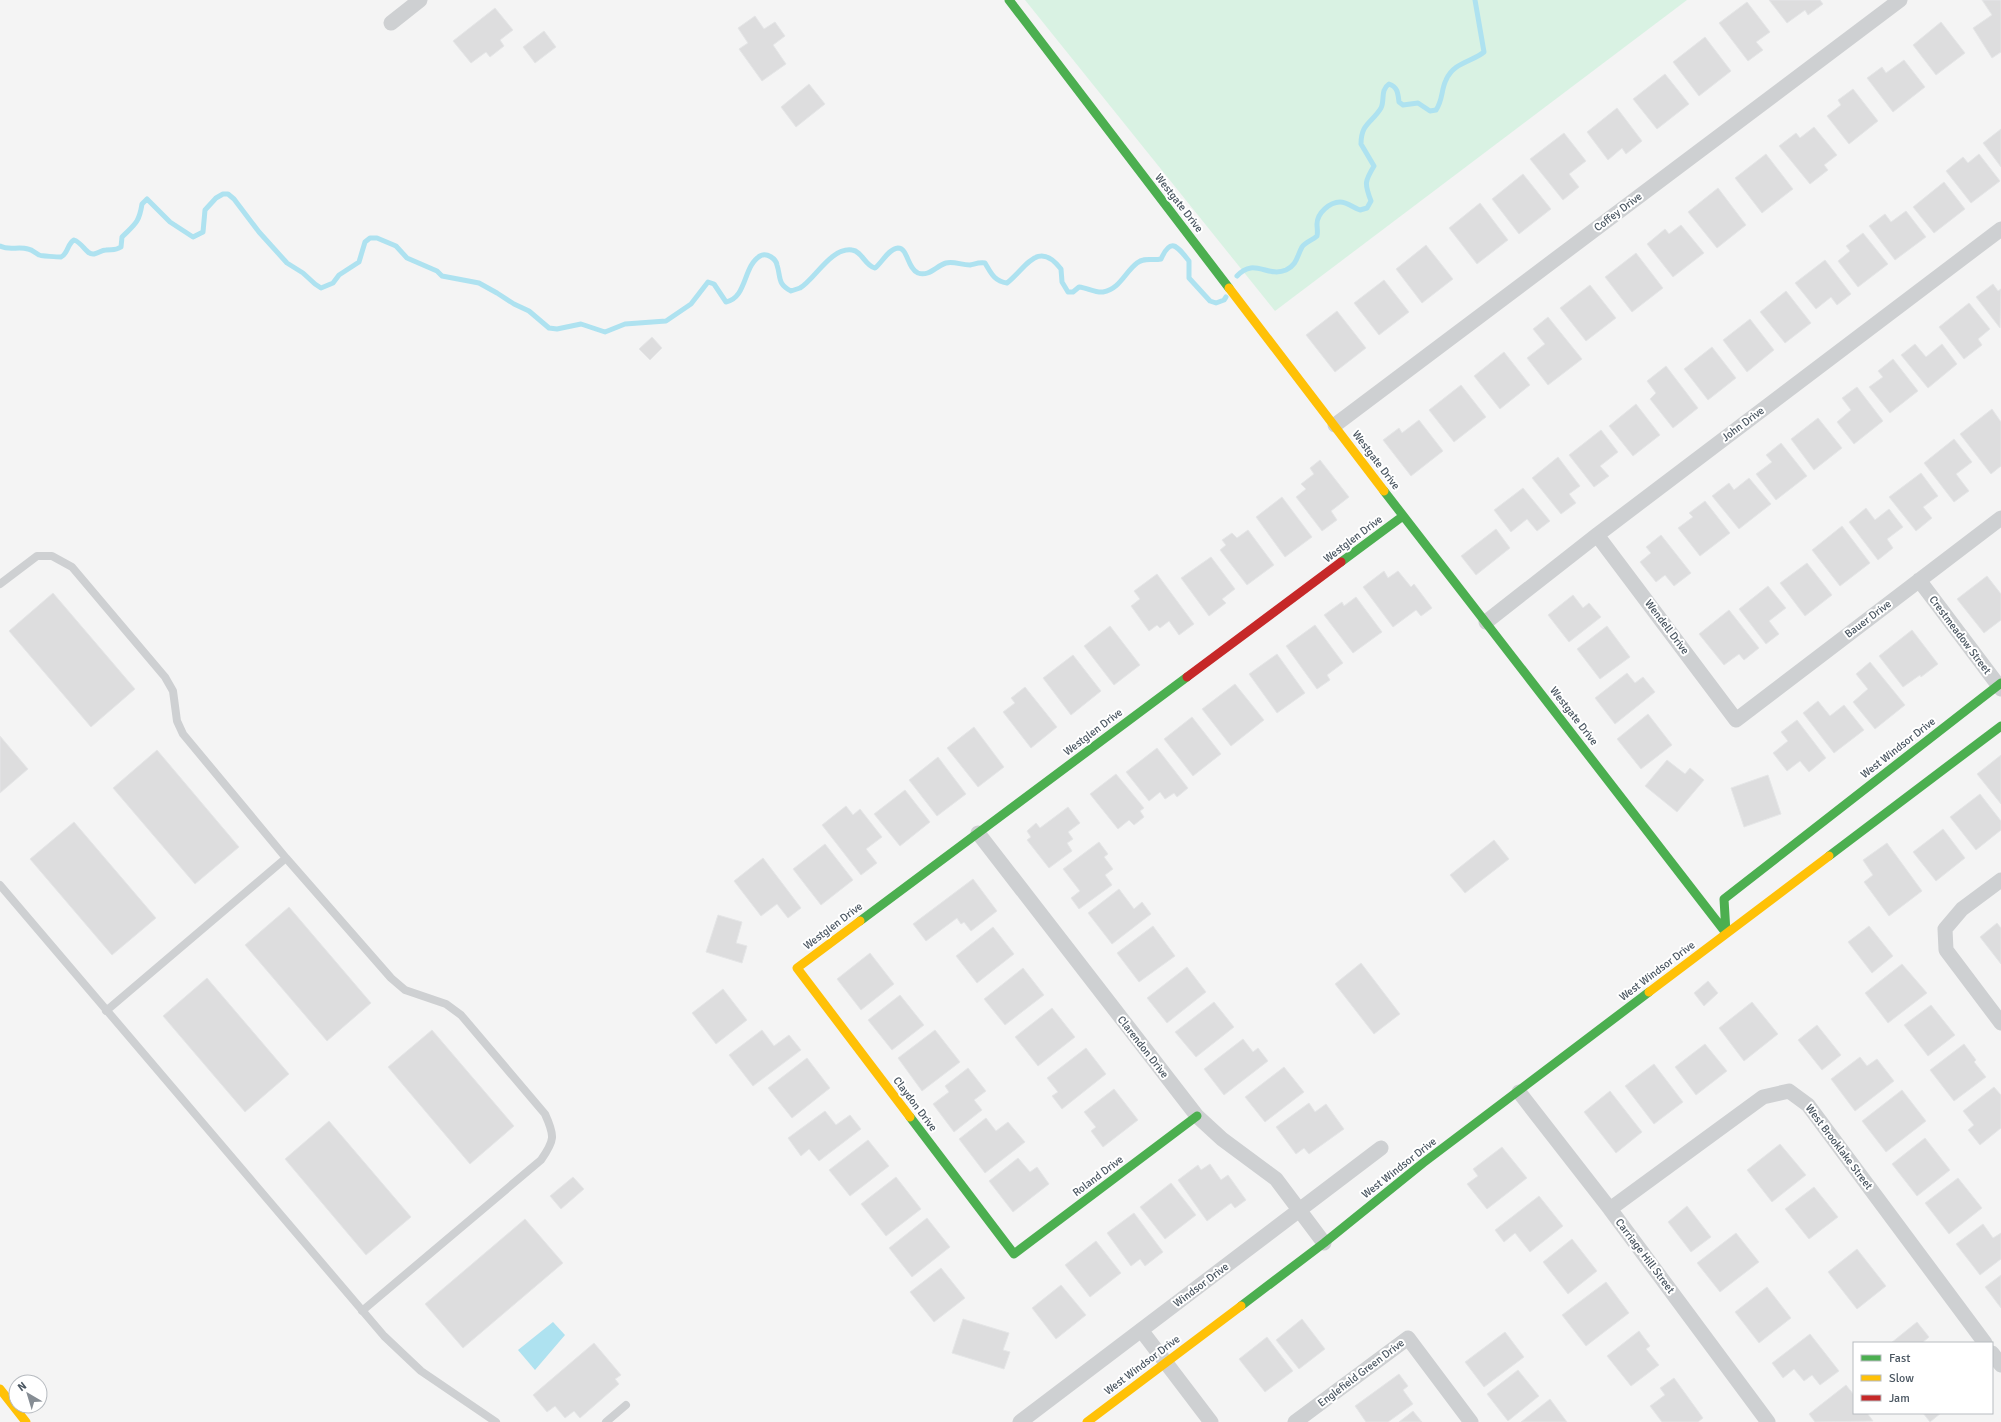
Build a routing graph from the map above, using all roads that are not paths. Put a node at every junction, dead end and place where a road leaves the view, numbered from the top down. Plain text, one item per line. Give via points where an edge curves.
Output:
1 (420, 0) edge
2 (1009, 0) edge
3 (1900, 0) edge
4 (391, 23) dead end
5 (2001, 228) edge
6 (1335, 425) junction
7 (1404, 516) junction
8 (2001, 518) edge
9 (1597, 535) junction
10 (1919, 580) junction
11 (0, 584) edge
12 (1486, 622) junction
13 (2000, 686) edge
14 (1736, 720) joint
15 (2001, 726) edge
16 (978, 833) junction
17 (286, 858) junction
18 (2001, 880) edge
19 (0, 885) edge
20 (1726, 933) junction
21 (797, 968) joint
22 (106, 1010) junction
23 (2001, 1022) edge
24 (1519, 1092) junction
25 (1196, 1116) junction
26 (1381, 1148) dead end
27 (1610, 1209) junction
28 (1300, 1210) junction
29 (1324, 1243) junction
30 (1014, 1254) joint
31 (362, 1311) junction
32 (1141, 1330) junction
33 (1984, 1342) edge
34 (1993, 1354) edge
35 (1166, 1363) junction
36 (2001, 1365) edge
37 (0, 1389) edge
38 (626, 1405) dead end
39 (26, 1422) edge
40 (496, 1422) edge
41 (606, 1422) edge
42 (1020, 1422) edge
43 (1087, 1422) edge
44 (1211, 1422) edge
45 (1295, 1422) edge
46 (1471, 1422) edge
47 (1768, 1422) edge

1 - 4 street
2 - 6 street, Westgate Drive
3 - 6 street, Coffey Drive
5 - 9 street, John Drive
6 - 7 street, Westgate Drive
7 - 12 street, Westgate Drive
7 - 16 street, Westglen Drive
8 - 10 street, Bauer Drive
9 - 12 street, John Drive
9 - 14 street, Wendell Drive
10 - 13 street, Crestmeadow Street
10 - 14 street, Bauer Drive
11 - 17 lane via 37,556 52,556 72,567 165,677 173,691 177,721 183,734
12 - 20 street, Westgate Drive
13 - 20 street, West Windsor Drive via 1724,898
15 - 20 street, West Windsor Drive
16 - 21 street, Westglen Drive
16 - 25 street, Clarendon Drive
17 - 22 lane
17 - 31 lane via 391,978 405,990 446,1004 461,1015 545,1114 553,1132 551,1146 540,1160
18 - 23 street via 1962,908 1945,929 1946,950
19 - 22 lane
20 - 24 street, West Windsor Drive
21 - 30 street, Claydon Drive
22 - 31 lane
24 - 27 street, Carriage Hill Street
24 - 29 street, West Windsor Drive via 1423,1163
25 - 28 street, Clarendon Drive via 1276,1179
25 - 30 street, Roland Drive
26 - 28 street, Windsor Drive
27 - 33 street, West Brooklake Street via 1763,1097 1789,1091 1808,1104
27 - 47 street, Carriage Hill Street
28 - 29 street, Clarendon Drive
28 - 32 street, Windsor Drive
29 - 35 street, West Windsor Drive
31 - 40 lane via 421,1371
32 - 35 street
32 - 42 street, Windsor Drive
34 - 36 street
35 - 43 street, West Windsor Drive
35 - 44 street
37 - 39 street
38 - 41 lane
45 - 46 street, Englefield Green Drive via 1408,1338

